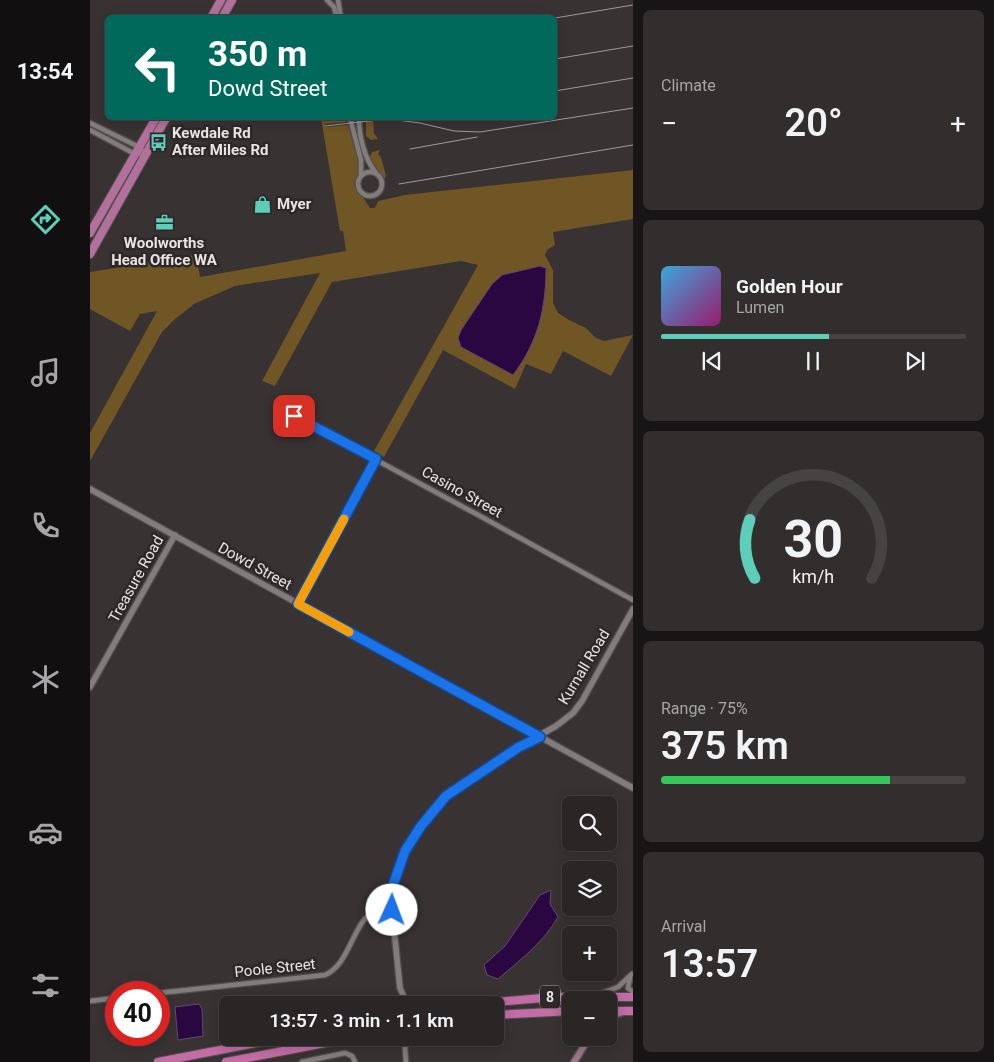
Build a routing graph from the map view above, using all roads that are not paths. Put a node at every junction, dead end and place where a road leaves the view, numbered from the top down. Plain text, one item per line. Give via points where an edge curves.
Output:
1 (221, 0) edge
2 (232, 0) edge
3 (328, 0) edge
4 (338, 0) edge
5 (214, 15) edge
6 (224, 15) edge
7 (336, 15) edge
8 (340, 15) edge
9 (155, 120) edge
10 (165, 120) edge
11 (351, 120) edge
12 (359, 120) edge
13 (90, 122) edge
14 (90, 130) edge
15 (137, 151) junction
16 (146, 154) junction
17 (376, 173) junction
18 (360, 177) junction
19 (90, 233) edge
20 (92, 243) edge
21 (90, 254) edge
22 (278, 407) dead end
23 (376, 459) junction
24 (90, 489) edge
25 (175, 536) junction
26 (633, 600) edge
27 (298, 604) junction
28 (633, 609) edge
29 (90, 688) edge
30 (540, 737) junction
31 (633, 788) edge
32 (392, 910) junction
33 (632, 973) edge
34 (608, 991) edge
35 (170, 992) edge
36 (633, 992) edge
37 (400, 996) edge
38 (562, 997) edge
39 (617, 997) edge
40 (633, 997) edge
41 (105, 999) edge
42 (504, 1000) edge
43 (90, 1001) edge
44 (629, 1011) edge
45 (562, 1012) edge
46 (504, 1015) edge
47 (617, 1015) edge
48 (241, 1046) edge
49 (310, 1046) edge
50 (405, 1046) edge
51 (585, 1046) edge
52 (158, 1062) edge
53 (226, 1062) edge
54 (302, 1062) edge
55 (355, 1062) edge
56 (406, 1062) edge
57 (574, 1062) edge

1 - 5 main road
2 - 6 main road
3 - 7 street
4 - 8 street
9 - 15 main road
10 - 16 main road
11 - 18 street via 361,160
12 - 17 street via 367,159
13 - 15 street
14 - 15 street
15 - 16 street
15 - 16 street
15 - 19 main road
16 - 20 main road
17 - 18 street
17 - 18 street via 382,180 382,186 373,195 366,195 360,190
20 - 21 main road
22 - 23 street, Casino Street
23 - 26 street, Casino Street
23 - 27 street
24 - 25 street, Dowd Street
25 - 27 street, Dowd Street
25 - 29 street, Treasure Road
27 - 30 street, Dowd Street
28 - 30 street, Kurnall Road via 578,707
30 - 31 street, Dowd Street
30 - 32 street, Kurnall Road via 519,747 446,796 405,851 392,888
32 - 35 street, Poole Street via 378,910 366,918 338,967 326,975
32 - 37 street, Kurnall Road
33 - 34 street via 618,988
33 - 36 street via 628,988
38 - 42 highway, 8
39 - 40 highway, 8
41 - 43 street
44 - 47 main road
45 - 46 highway, 8
48 - 52 highway
49 - 53 highway
50 - 56 street
51 - 57 main road
54 - 55 street via 345,1054 352,1056

